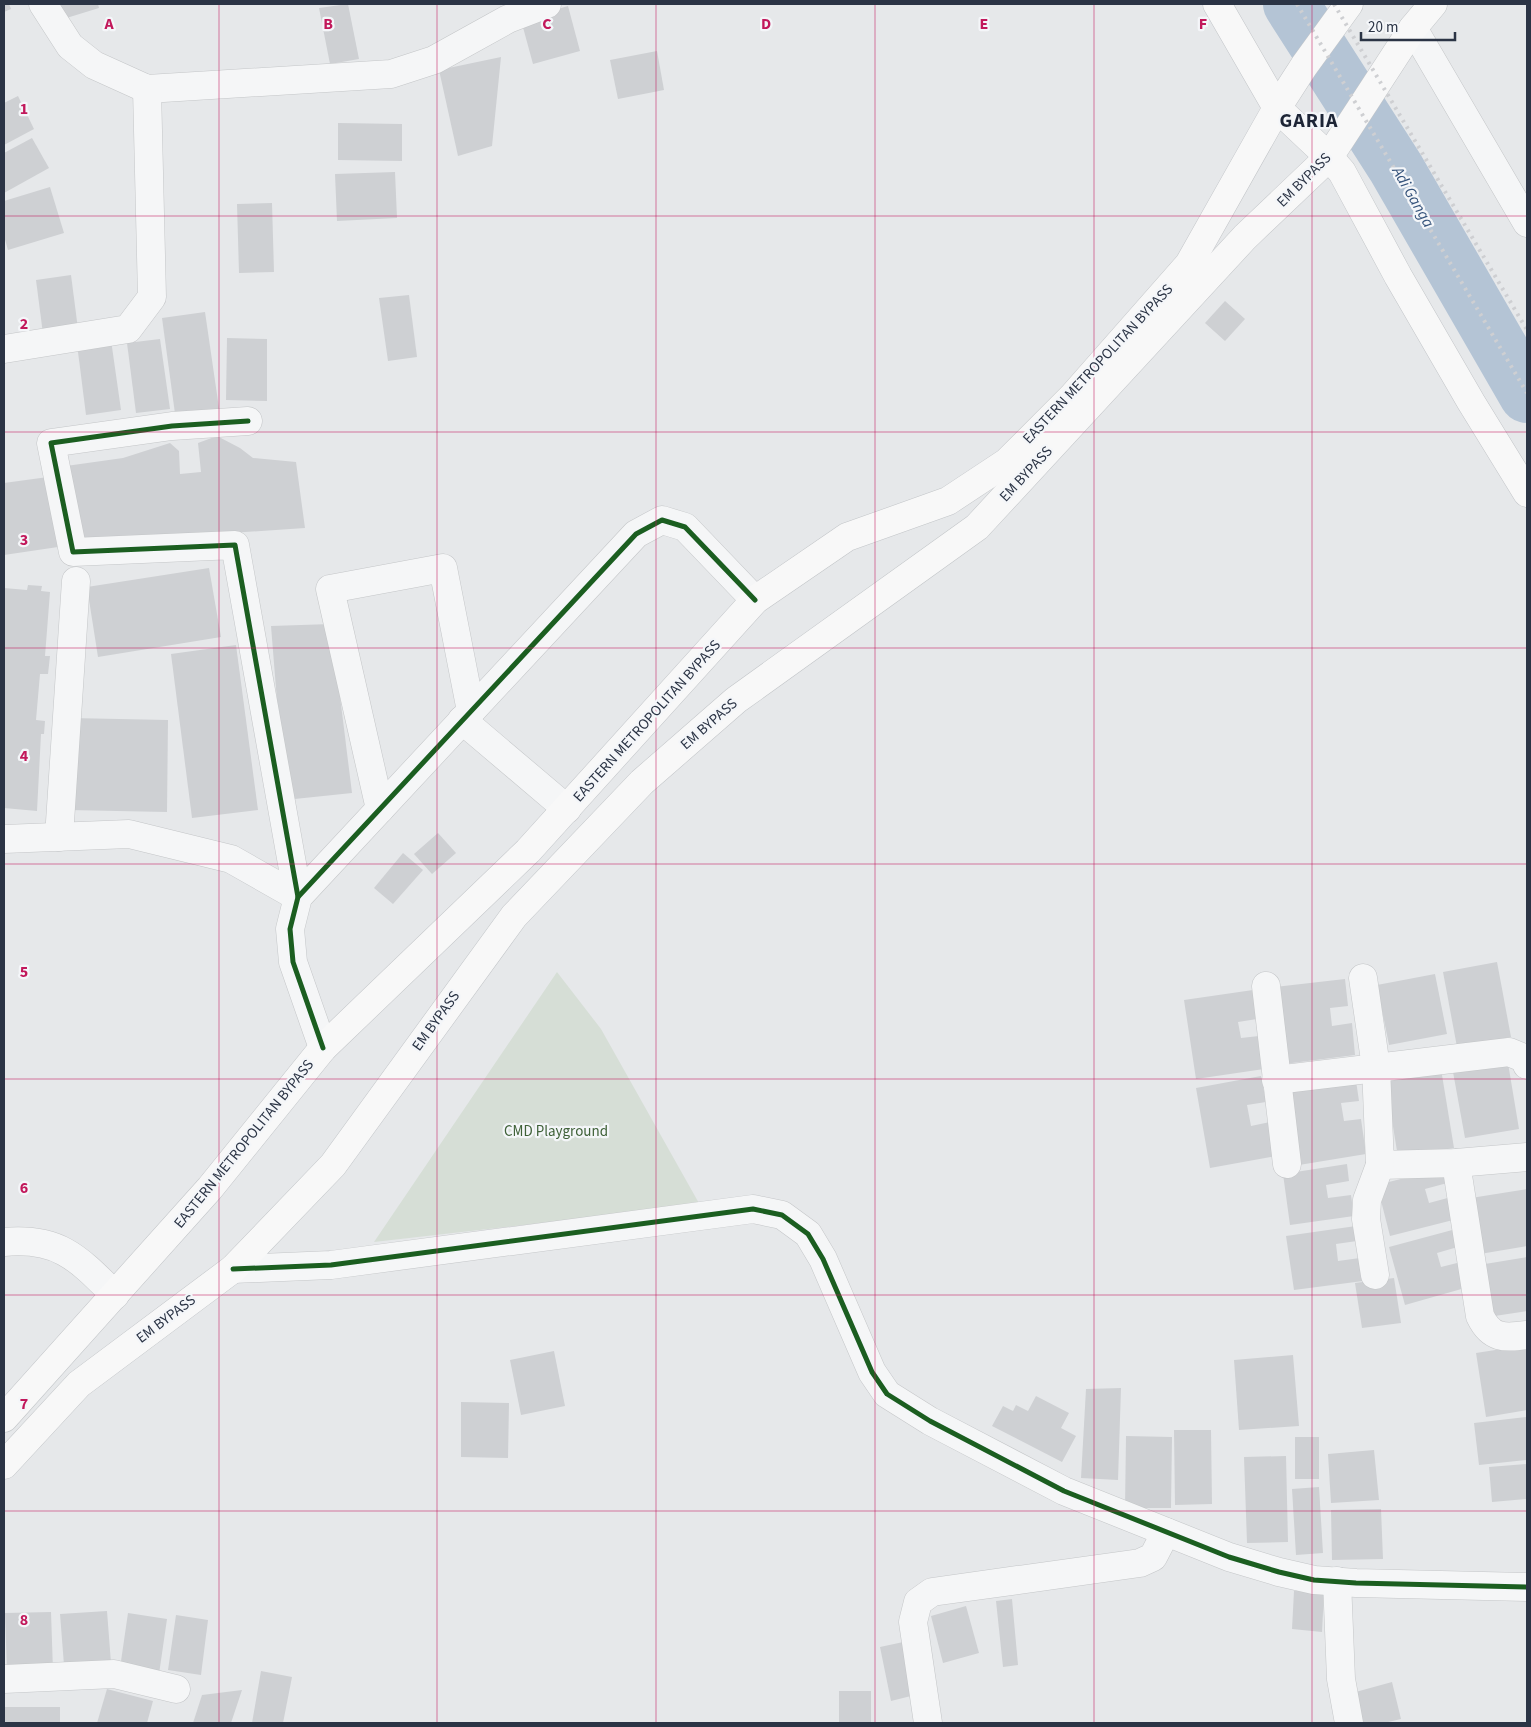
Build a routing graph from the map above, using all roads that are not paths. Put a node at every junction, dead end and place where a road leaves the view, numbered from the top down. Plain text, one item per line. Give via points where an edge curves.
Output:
1 (43, 4) edge
2 (547, 4) edge
3 (1217, 4) edge
4 (1349, 4) edge
5 (1433, 4) edge
6 (1413, 28) junction
7 (147, 89) junction
8 (1277, 108) junction
9 (1329, 157) junction
10 (1527, 222) edge
11 (4, 349) edge
12 (248, 421) dead end
13 (1527, 493) edge
14 (76, 580) dead end
15 (755, 600) junction
16 (466, 716) junction
17 (380, 809) junction
18 (567, 809) junction
19 (59, 837) junction
20 (4, 839) edge
21 (528, 851) junction
22 (552, 876) junction
23 (298, 897) junction
24 (1363, 978) dead end
25 (1266, 986) dead end
26 (322, 1048) junction
27 (1527, 1065) edge
28 (1376, 1067) junction
29 (1276, 1080) junction
30 (1527, 1157) edge
31 (1456, 1163) junction
32 (1287, 1164) dead end
33 (1380, 1165) junction
34 (4, 1242) edge
35 (232, 1269) junction
36 (1375, 1275) dead end
37 (115, 1295) junction
38 (1527, 1335) edge
39 (4, 1418) edge
40 (4, 1465) edge
41 (1166, 1532) junction
42 (1337, 1582) junction
43 (1527, 1587) edge
44 (4, 1679) edge
45 (176, 1689) dead end
46 (928, 1723) edge
47 (1349, 1723) edge

1 - 7 street via 70,46 94,65
2 - 7 street via 508,19 434,60 391,74
3 - 8 main road
4 - 8 main road, EASTERN METROPOLITAN BYPASS
5 - 6 main road, EM BYPASS
6 - 9 main road, EM BYPASS
6 - 10 street
7 - 11 street via 152,297 128,329
8 - 9 main road
8 - 15 main road, EASTERN METROPOLITAN BYPASS via 1189,264 1072,397 1007,462 948,500 847,537
9 - 13 main road via 1342,172 1408,293
9 - 22 main road, EM BYPASS via 1245,238 977,527 736,700 642,782
12 - 23 street via 172,426 51,443 73,552 235,545
14 - 19 street
15 - 16 street via 685,527 662,520 636,534
15 - 18 main road, EASTERN METROPOLITAN BYPASS
16 - 17 street
16 - 17 street via 443,568 330,589
16 - 18 street
17 - 23 street
18 - 21 main road, EASTERN METROPOLITAN BYPASS
19 - 20 street
19 - 23 street via 130,834 231,859
21 - 22 main road
21 - 26 main road, EASTERN METROPOLITAN BYPASS
22 - 35 main road, EM BYPASS via 514,916 333,1165
23 - 26 street via 290,929 293,962
24 - 28 street
25 - 29 street
26 - 37 main road, EASTERN METROPOLITAN BYPASS via 210,1188
27 - 28 street via 1526,1059 1509,1052
28 - 29 street
28 - 33 street
29 - 32 street
30 - 31 street
31 - 33 street
31 - 38 street via 1480,1316 1485,1327 1494,1334 1508,1337
33 - 36 street via 1367,1200 1366,1219
34 - 37 street via 24,1240 56,1246 84,1264
35 - 40 main road, EM BYPASS via 79,1384
35 - 41 street via 332,1265 754,1209 782,1215 808,1234 823,1259 872,1372 887,1394 930,1421 1064,1491
37 - 39 main road, EASTERN METROPOLITAN BYPASS
41 - 42 street via 1230,1558 1279,1572
41 - 46 street via 1154,1557 1140,1563 932,1592 918,1602 914,1622
42 - 43 street
42 - 47 street via 1341,1679
44 - 45 street via 114,1674

